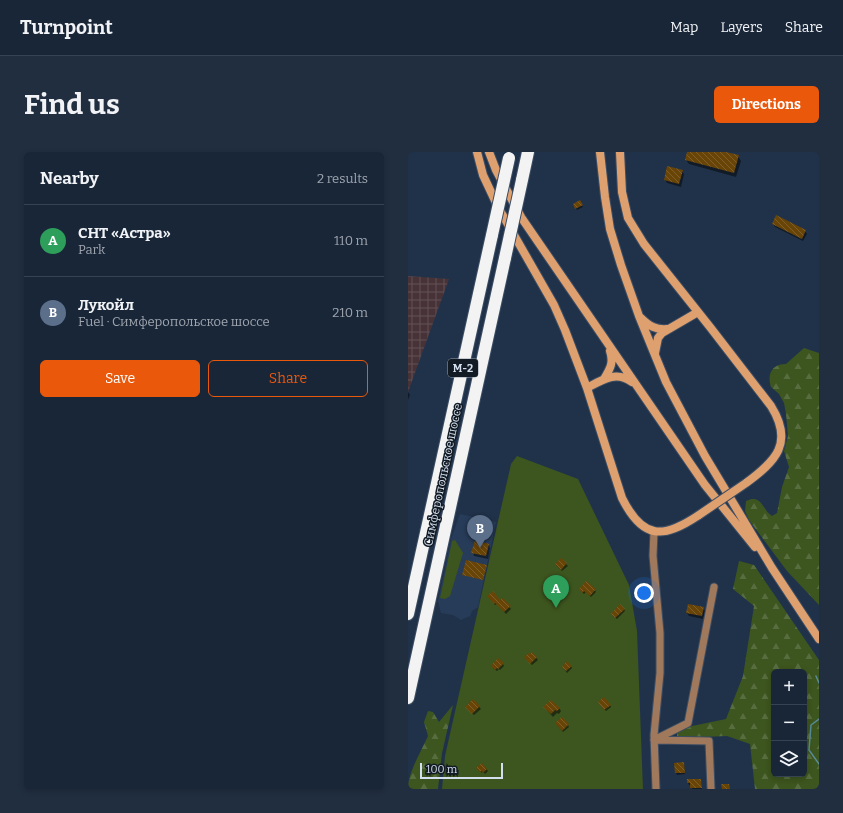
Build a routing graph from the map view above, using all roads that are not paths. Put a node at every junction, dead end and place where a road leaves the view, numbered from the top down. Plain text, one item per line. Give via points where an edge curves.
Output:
1 (477, 152) edge
2 (489, 152) edge
3 (528, 152) edge
4 (600, 152) edge
5 (620, 152) edge
6 (510, 155) edge
7 (698, 312) junction
8 (639, 316) junction
9 (668, 329) junction
10 (608, 345) junction
11 (655, 354) junction
12 (604, 379) junction
13 (635, 384) junction
14 (587, 388) junction
15 (654, 531) junction
16 (772, 568) junction
17 (714, 586) dead end
18 (408, 614) edge
19 (819, 638) edge
20 (408, 698) edge
21 (654, 740) junction
22 (656, 789) edge
23 (711, 789) edge

1 - 14 street via 483,175 498,207 554,305
2 - 10 street via 521,217
3 - 20 highway, Симферопольское шоссе / М-2, bridge
4 - 8 street via 610,229
5 - 7 street via 622,192 628,218 644,244
6 - 18 highway, Симферопольское шоссе / М-2, bridge
7 - 9 street
7 - 15 street, bridge via 771,406 779,422 782,437 777,454 770,463 746,483 678,528 663,532
8 - 9 street via 654,328
8 - 11 street
9 - 11 street via 658,338
10 - 12 street via 612,364
10 - 13 street
11 - 16 street via 666,382 705,456
12 - 13 street via 620,376
12 - 14 street
13 - 16 street via 705,485
14 - 15 street via 622,498 638,523
15 - 21 street via 653,556 660,634
16 - 19 street
17 - 21 street via 688,722
21 - 22 street
21 - 23 street via 709,741

